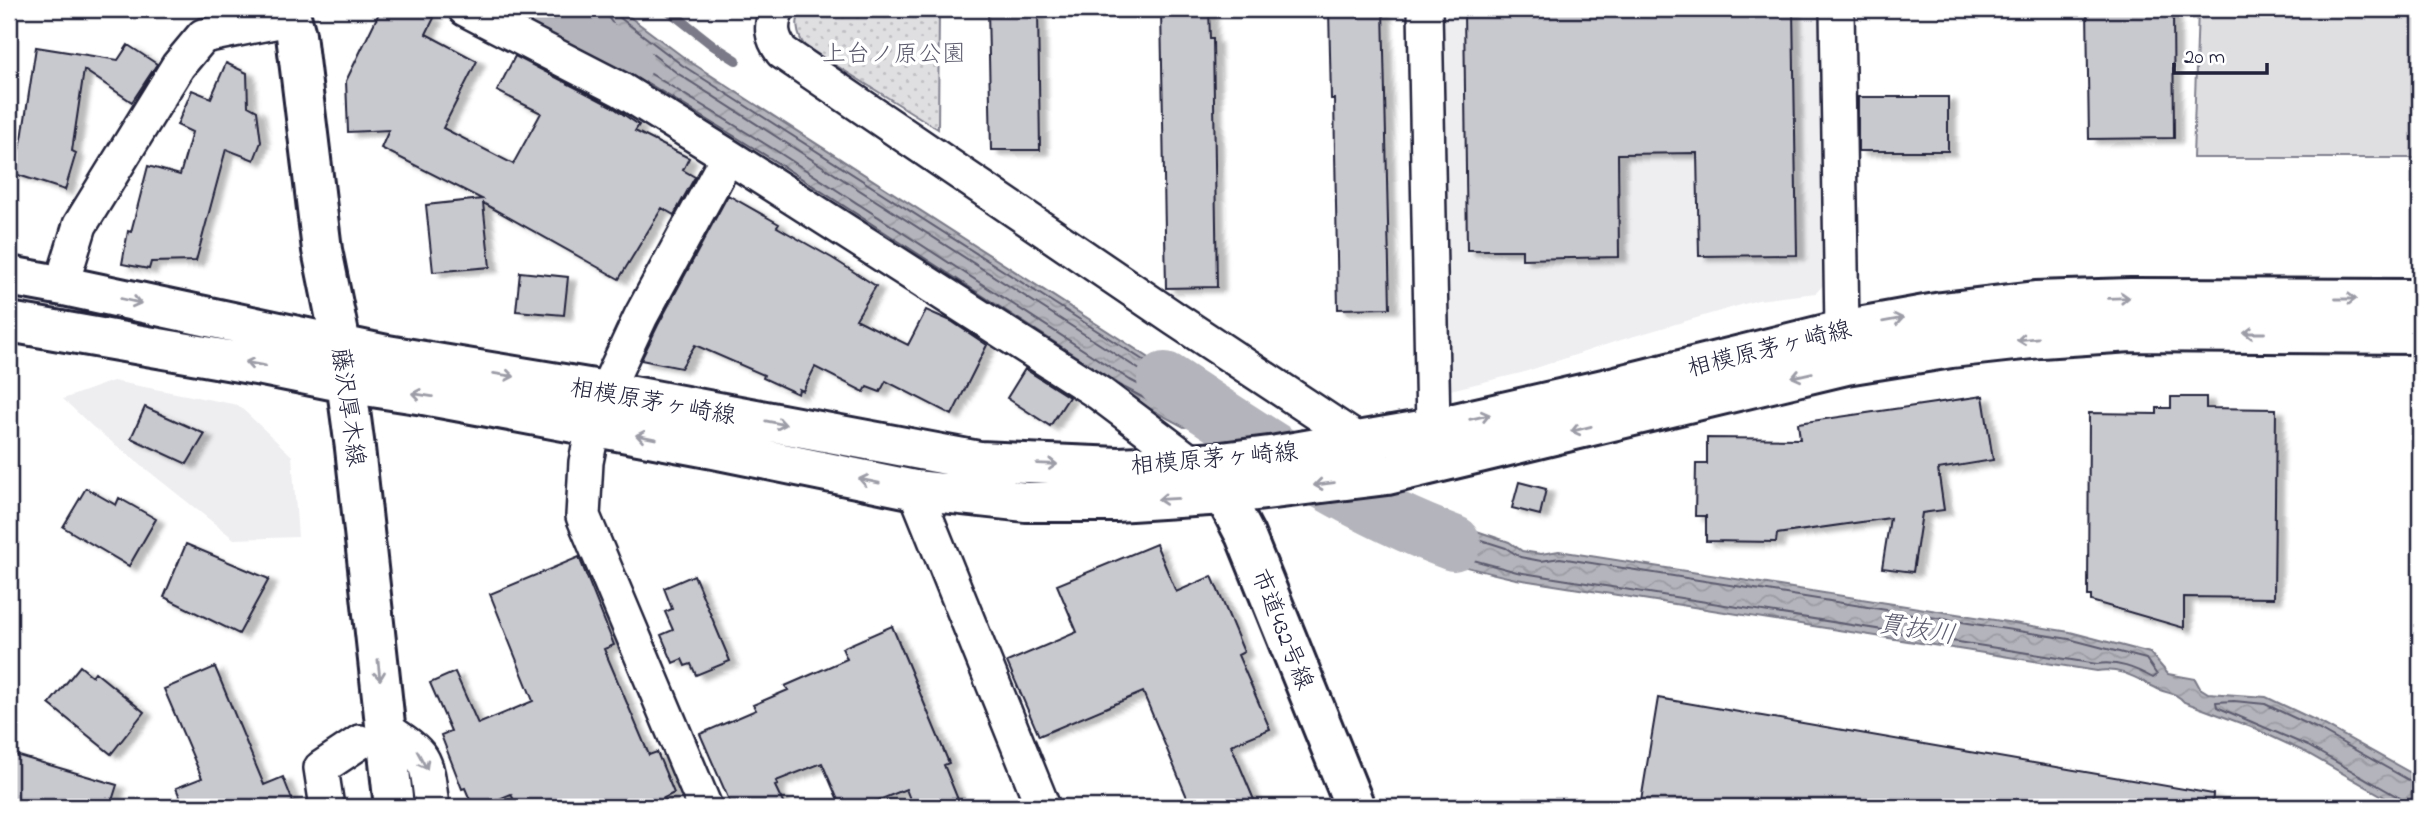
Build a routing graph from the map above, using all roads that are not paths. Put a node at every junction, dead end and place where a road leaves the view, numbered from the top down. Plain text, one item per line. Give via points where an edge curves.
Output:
1 (465, 9) edge
2 (777, 9) edge
3 (1425, 9) edge
4 (1836, 9) edge
5 (278, 13) edge
6 (230, 19) edge
7 (728, 156) junction
8 (9, 276) edge
9 (64, 286) junction
10 (2420, 299) edge
11 (9, 323) edge
12 (1842, 330) junction
13 (2420, 334) edge
14 (328, 341) junction
15 (334, 381) junction
16 (606, 391) junction
17 (593, 427) junction
18 (1433, 428) junction
19 (1351, 443) junction
20 (1212, 473) junction
21 (1398, 473) junction
22 (915, 490) junction
23 (373, 736) junction
24 (327, 807) edge
25 (368, 807) edge
26 (394, 807) edge
27 (432, 807) edge
28 (705, 807) edge
29 (1043, 807) edge
30 (1355, 807) edge

1 - 7 street via 620,89
2 - 19 street via 773,39 782,52
3 - 18 street
4 - 12 street
5 - 6 street
5 - 14 main road, 藤沢厚木線 via 285,88
6 - 9 street via 203,36 178,66 80,225
7 - 16 street via 640,316
7 - 20 street via 1099,393
8 - 9 main road, 相模原茅ヶ崎線
9 -> 14 main road, 相模原茅ヶ崎線
12 -> 10 main road, 相模原茅ヶ崎線 via 2035,301
15 -> 11 main road, 相模原茅ヶ崎線
18 -> 12 main road, 相模原茅ヶ崎線
13 -> 21 main road, 相模原茅ヶ崎線 via 2131,332 1951,348 1846,365
14 - 15 main road, 藤沢厚木線
14 -> 16 main road, 相模原茅ヶ崎線
17 -> 15 main road, 相模原茅ヶ崎線
15 - 23 main road, 藤沢厚木線
16 -> 20 main road, 相模原茅ヶ崎線 via 979,461
22 -> 17 main road, 相模原茅ヶ崎線
17 - 28 street via 583,516
18 - 19 main road, 相模原茅ヶ崎線
19 - 20 main road, 相模原茅ヶ崎線
19 - 21 street
21 -> 20 main road, 相模原茅ヶ崎線 via 1261,491
20 -> 22 main road, 相模原茅ヶ崎線 via 1115,502 1026,502
20 - 30 main road, 市道432号線 via 1245,534
22 - 29 street
23 - 24 street via 321,768
23 - 25 main road, 藤沢厚木線
23 - 26 main road, 藤沢厚木線
23 -> 27 street via 418,751 428,769

